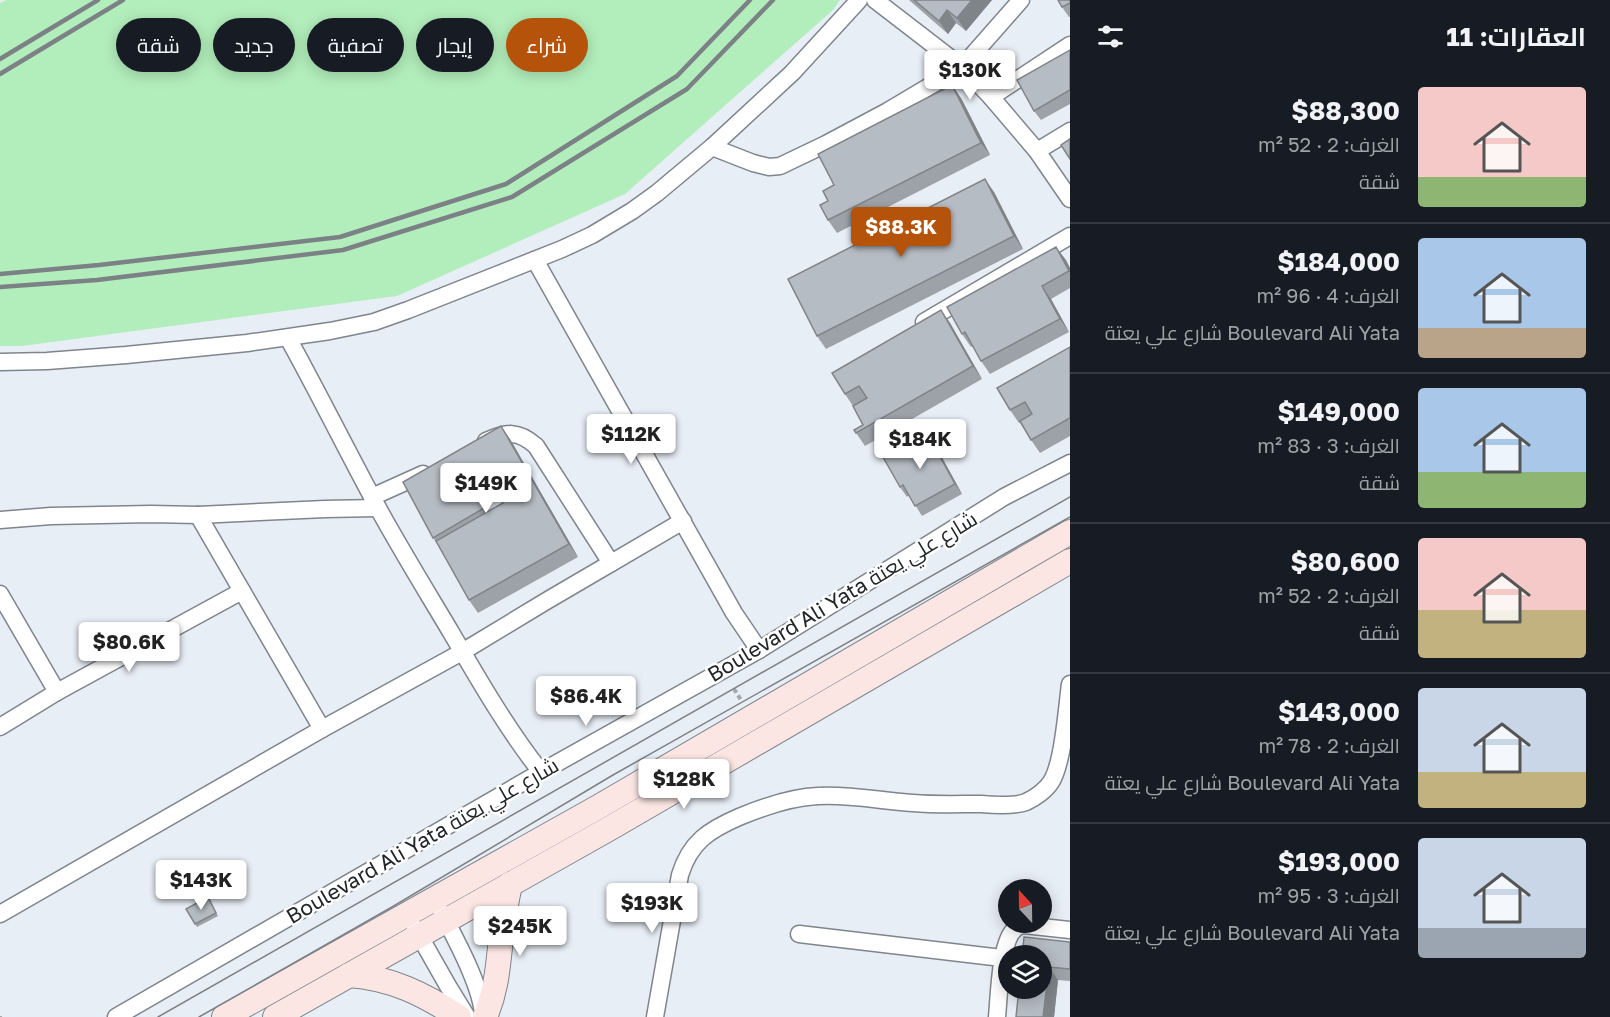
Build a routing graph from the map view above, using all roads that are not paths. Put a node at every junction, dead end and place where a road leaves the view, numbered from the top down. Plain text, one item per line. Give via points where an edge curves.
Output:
1 (859, 0) edge
2 (875, 0) edge
3 (1021, 0) edge
4 (1070, 45) edge
5 (962, 67) junction
6 (991, 97) junction
7 (1070, 131) edge
8 (712, 147) junction
9 (1037, 151) junction
10 (1070, 199) edge
11 (1070, 236) edge
12 (535, 260) junction
13 (913, 329) edge
14 (288, 338) junction
15 (0, 362) edge
16 (473, 447) edge
17 (1070, 463) edge
18 (435, 468) edge
19 (375, 503) junction
20 (198, 515) junction
21 (0, 520) edge
22 (683, 521) junction
23 (1070, 532) edge
24 (1070, 561) edge
25 (611, 563) junction
26 (242, 591) junction
27 (0, 594) edge
28 (759, 650) junction
29 (462, 651) junction
30 (1070, 684) edge
31 (57, 692) junction
32 (0, 727) edge
33 (322, 729) junction
34 (541, 772) junction
35 (510, 884) junction
36 (434, 899) junction
37 (1, 913) edge
38 (407, 914) junction
39 (446, 921) junction
40 (1070, 930) edge
41 (799, 934) dead end
42 (419, 935) junction
43 (1007, 945) edge
44 (998, 958) edge
45 (349, 975) junction
46 (999, 999) edge
47 (116, 1017) edge
48 (224, 1017) edge
49 (275, 1017) edge
50 (459, 1017) edge
51 (467, 1017) edge
52 (484, 1017) edge
53 (656, 1017) edge
54 (997, 1017) edge

1 - 8 street via 792,74
2 - 5 street
3 - 5 street
4 - 6 street
5 - 6 street
5 - 8 street via 888,111 780,166 753,163
6 - 9 street
7 - 9 street
8 - 12 street via 632,211 592,235
9 - 10 street
11 - 13 street
12 - 14 street via 374,322
12 - 22 street
14 - 15 street via 126,355
14 - 19 street
16 - 25 street via 505,434 529,440
17 - 28 street, Boulevard Ali Yata شارع علي يعتة via 1004,498
18 - 19 street
19 - 20 street
19 - 29 street
20 - 21 street
20 - 26 street
22 - 25 street
22 - 28 street
23 - 36 main road
24 - 35 main road
25 - 29 street
26 - 31 street
26 - 33 street
27 - 31 street
28 - 34 street, Boulevard Ali Yata شارع علي يعتة
29 - 33 street
29 - 34 street
30 - 53 street via 1060,759 1052,782 1025,803 914,804 850,795 815,796 748,813 702,838 685,859 680,875
31 - 32 street
33 - 37 street
34 - 47 street, Boulevard Ali Yata شارع علي يعتة
35 - 39 main road
35 - 52 main road via 494,992
36 - 38 main road
36 - 39 street
38 - 42 street
38 - 48 main road
39 - 42 main road
39 - 52 street via 476,987
40 - 43 street via 1017,926
41 - 44 street
42 - 45 main road
42 - 51 street
45 - 49 main road
45 - 50 main road via 396,984
46 - 54 street

